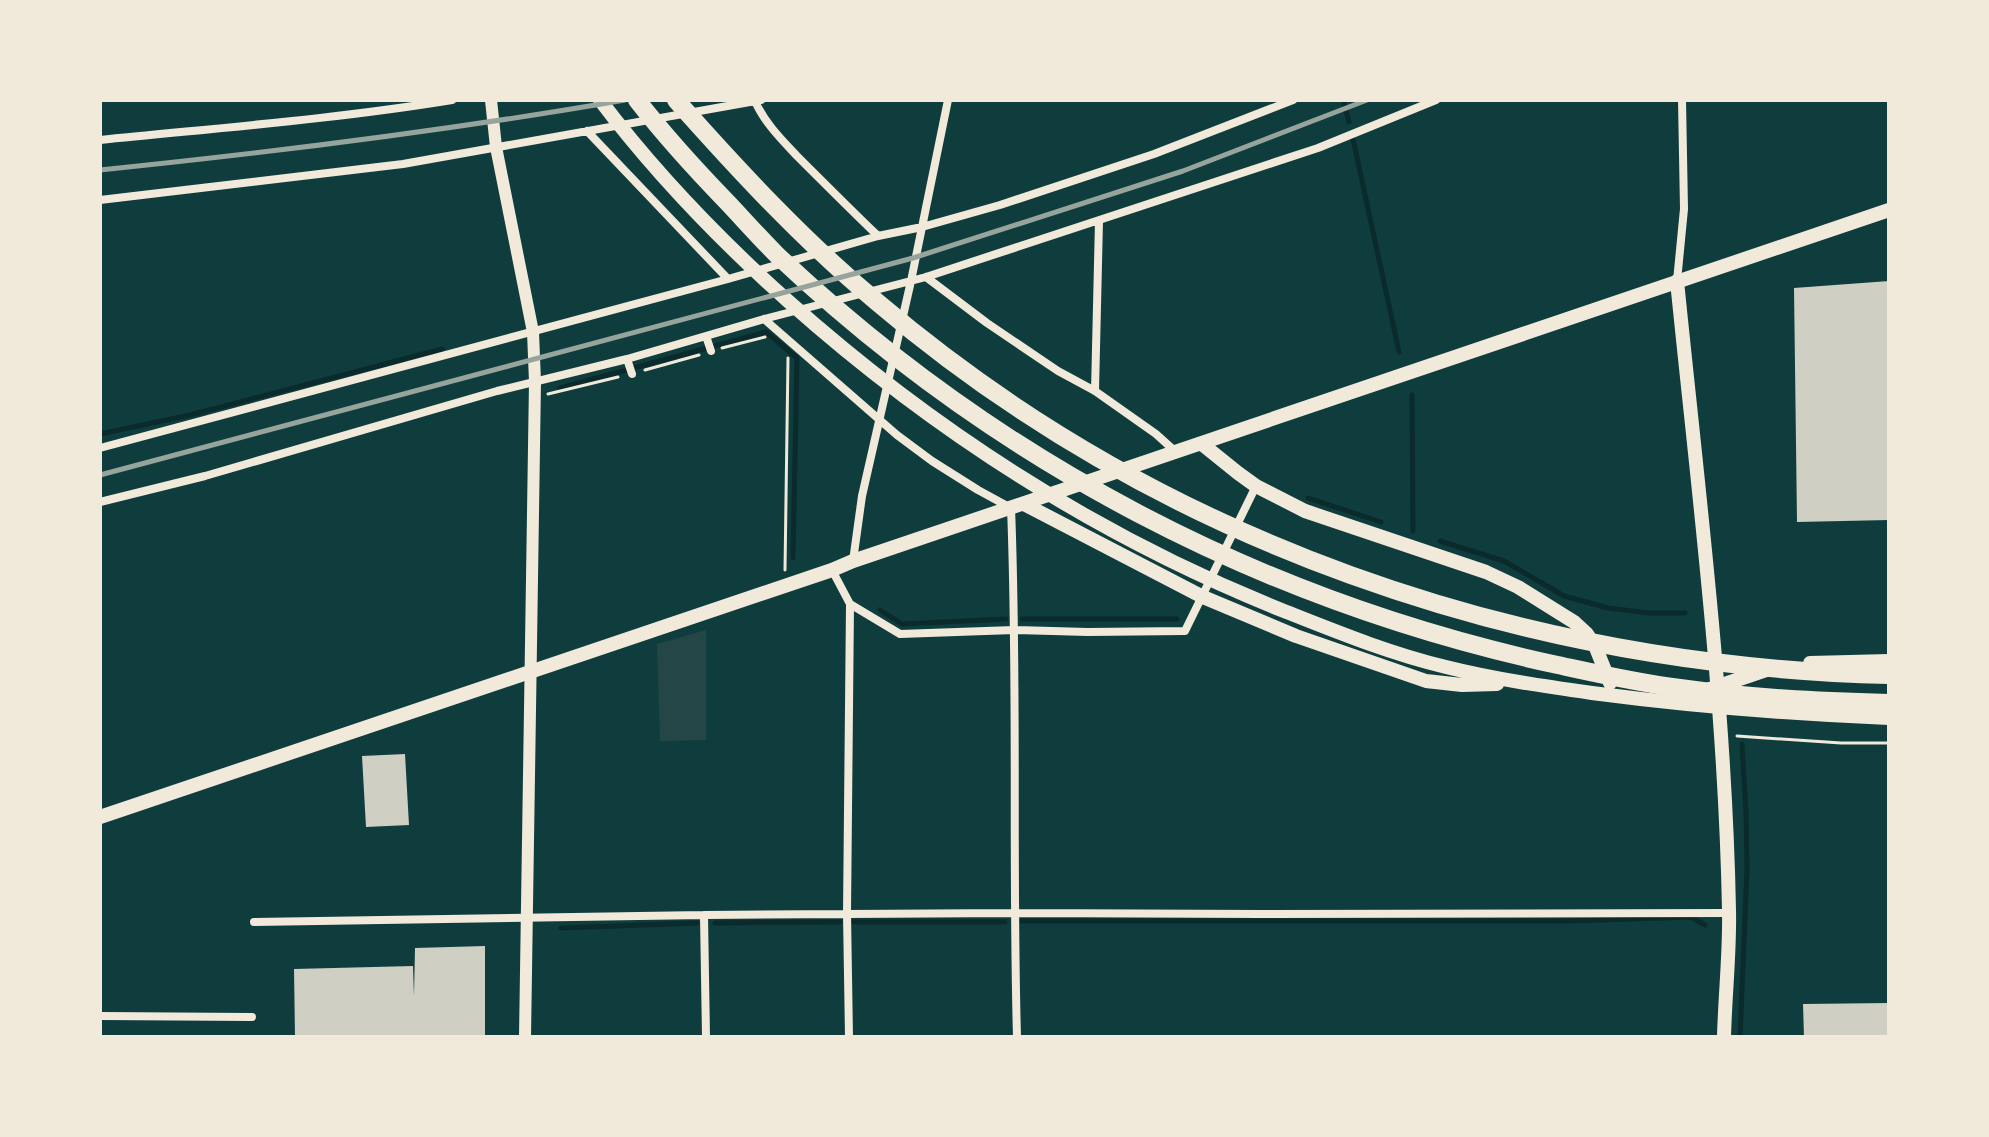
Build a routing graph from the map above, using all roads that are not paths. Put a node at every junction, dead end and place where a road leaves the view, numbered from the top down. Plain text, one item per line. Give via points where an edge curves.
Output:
1 (452, 100) edge
2 (491, 100) edge
3 (600, 100) edge
4 (637, 100) edge
5 (676, 100) edge
6 (948, 100) edge
7 (1293, 100) edge
8 (1436, 100) edge
9 (1682, 100) edge
10 (758, 101) edge
11 (587, 131) junction
12 (100, 140) edge
13 (496, 147) junction
14 (100, 200) edge
15 (1889, 210) edge
16 (1099, 221) junction
17 (922, 227) junction
18 (878, 236) junction
19 (926, 277) junction
20 (728, 279) junction
21 (911, 281) junction
22 (1677, 281) junction
23 (764, 319) junction
24 (533, 332) junction
25 (706, 336) junction
26 (711, 351) road end
27 (627, 359) junction
28 (632, 374) road end
29 (535, 382) junction
30 (1095, 391) junction
31 (879, 419) junction
32 (1202, 444) junction
33 (100, 448) edge
34 (1177, 453) junction
35 (1256, 486) junction
36 (100, 502) edge
37 (1018, 506) junction
38 (853, 561) junction
39 (832, 570) junction
40 (1203, 597) junction
41 (850, 604) junction
42 (1014, 630) junction
43 (1889, 661) edge
44 (531, 671) junction
45 (1889, 675) edge
46 (1525, 683) junction
47 (1718, 686) junction
48 (1615, 696) junction
49 (1651, 701) junction
50 (1889, 703) edge
51 (1720, 708) junction
52 (1889, 718) edge
53 (100, 817) edge
54 (1013, 913) junction
55 (1729, 913) junction
56 (847, 914) junction
57 (704, 915) junction
58 (526, 918) junction
59 (254, 922) dead end
60 (100, 1016) edge
61 (252, 1017) dead end
62 (525, 1037) edge
63 (706, 1037) edge
64 (849, 1037) edge
65 (1017, 1037) edge
66 (1724, 1037) edge

1 - 12 street
2 - 13 street
3 - 46 main road via 720,237 874,374 986,456 1202,576 1317,624 1442,666
4 - 50 highway via 776,254 919,375 1056,468 1206,549 1359,610 1513,656 1679,688
5 - 45 highway via 804,236 877,303 1069,442 1215,521 1366,581 1517,627 1679,658
6 - 17 street
7 - 17 street via 1154,154
8 - 16 street via 1318,148
9 - 22 street via 1684,209
10 - 11 street
10 - 18 street via 761,115 788,146
11 - 13 street
11 - 20 street
13 - 14 street via 403,164
13 - 24 street
15 - 22 main road
16 - 19 street
16 - 30 street
17 - 18 street
17 - 21 street
18 - 20 street
19 - 21 street
19 - 30 street via 1058,371
20 - 24 street
21 - 23 street
21 - 31 street
22 - 32 main road
22 - 47 main road
23 - 25 street
23 - 31 street
24 - 29 street
24 - 33 street
25 - 26 street
25 - 27 street
27 - 28 street
27 - 29 street
29 - 36 street
29 - 44 street
30 - 34 street
31 - 37 street via 978,490
31 - 38 street
32 - 34 main road
32 - 35 main road
34 - 37 main road
35 - 40 street
35 - 48 main road via 1319,517 1518,587 1587,634
37 - 38 main road
37 - 40 main road
37 - 42 street
38 - 39 main road
39 - 41 street
39 - 44 main road
40 - 42 street via 1185,631
40 - 46 main road via 1426,681
41 - 42 street via 900,634
41 - 56 street
42 - 54 street
43 - 47 main road via 1796,664
44 - 53 main road
44 - 58 street
46 - 48 main road
47 - 49 main road
47 - 51 main road
48 - 49 main road
49 - 51 main road
51 - 52 main road
51 - 55 main road
54 - 55 street
54 - 56 street
54 - 65 street
55 - 66 main road
56 - 57 street
56 - 64 street
57 - 58 street
57 - 63 street
58 - 59 street
58 - 62 street
60 - 61 street

